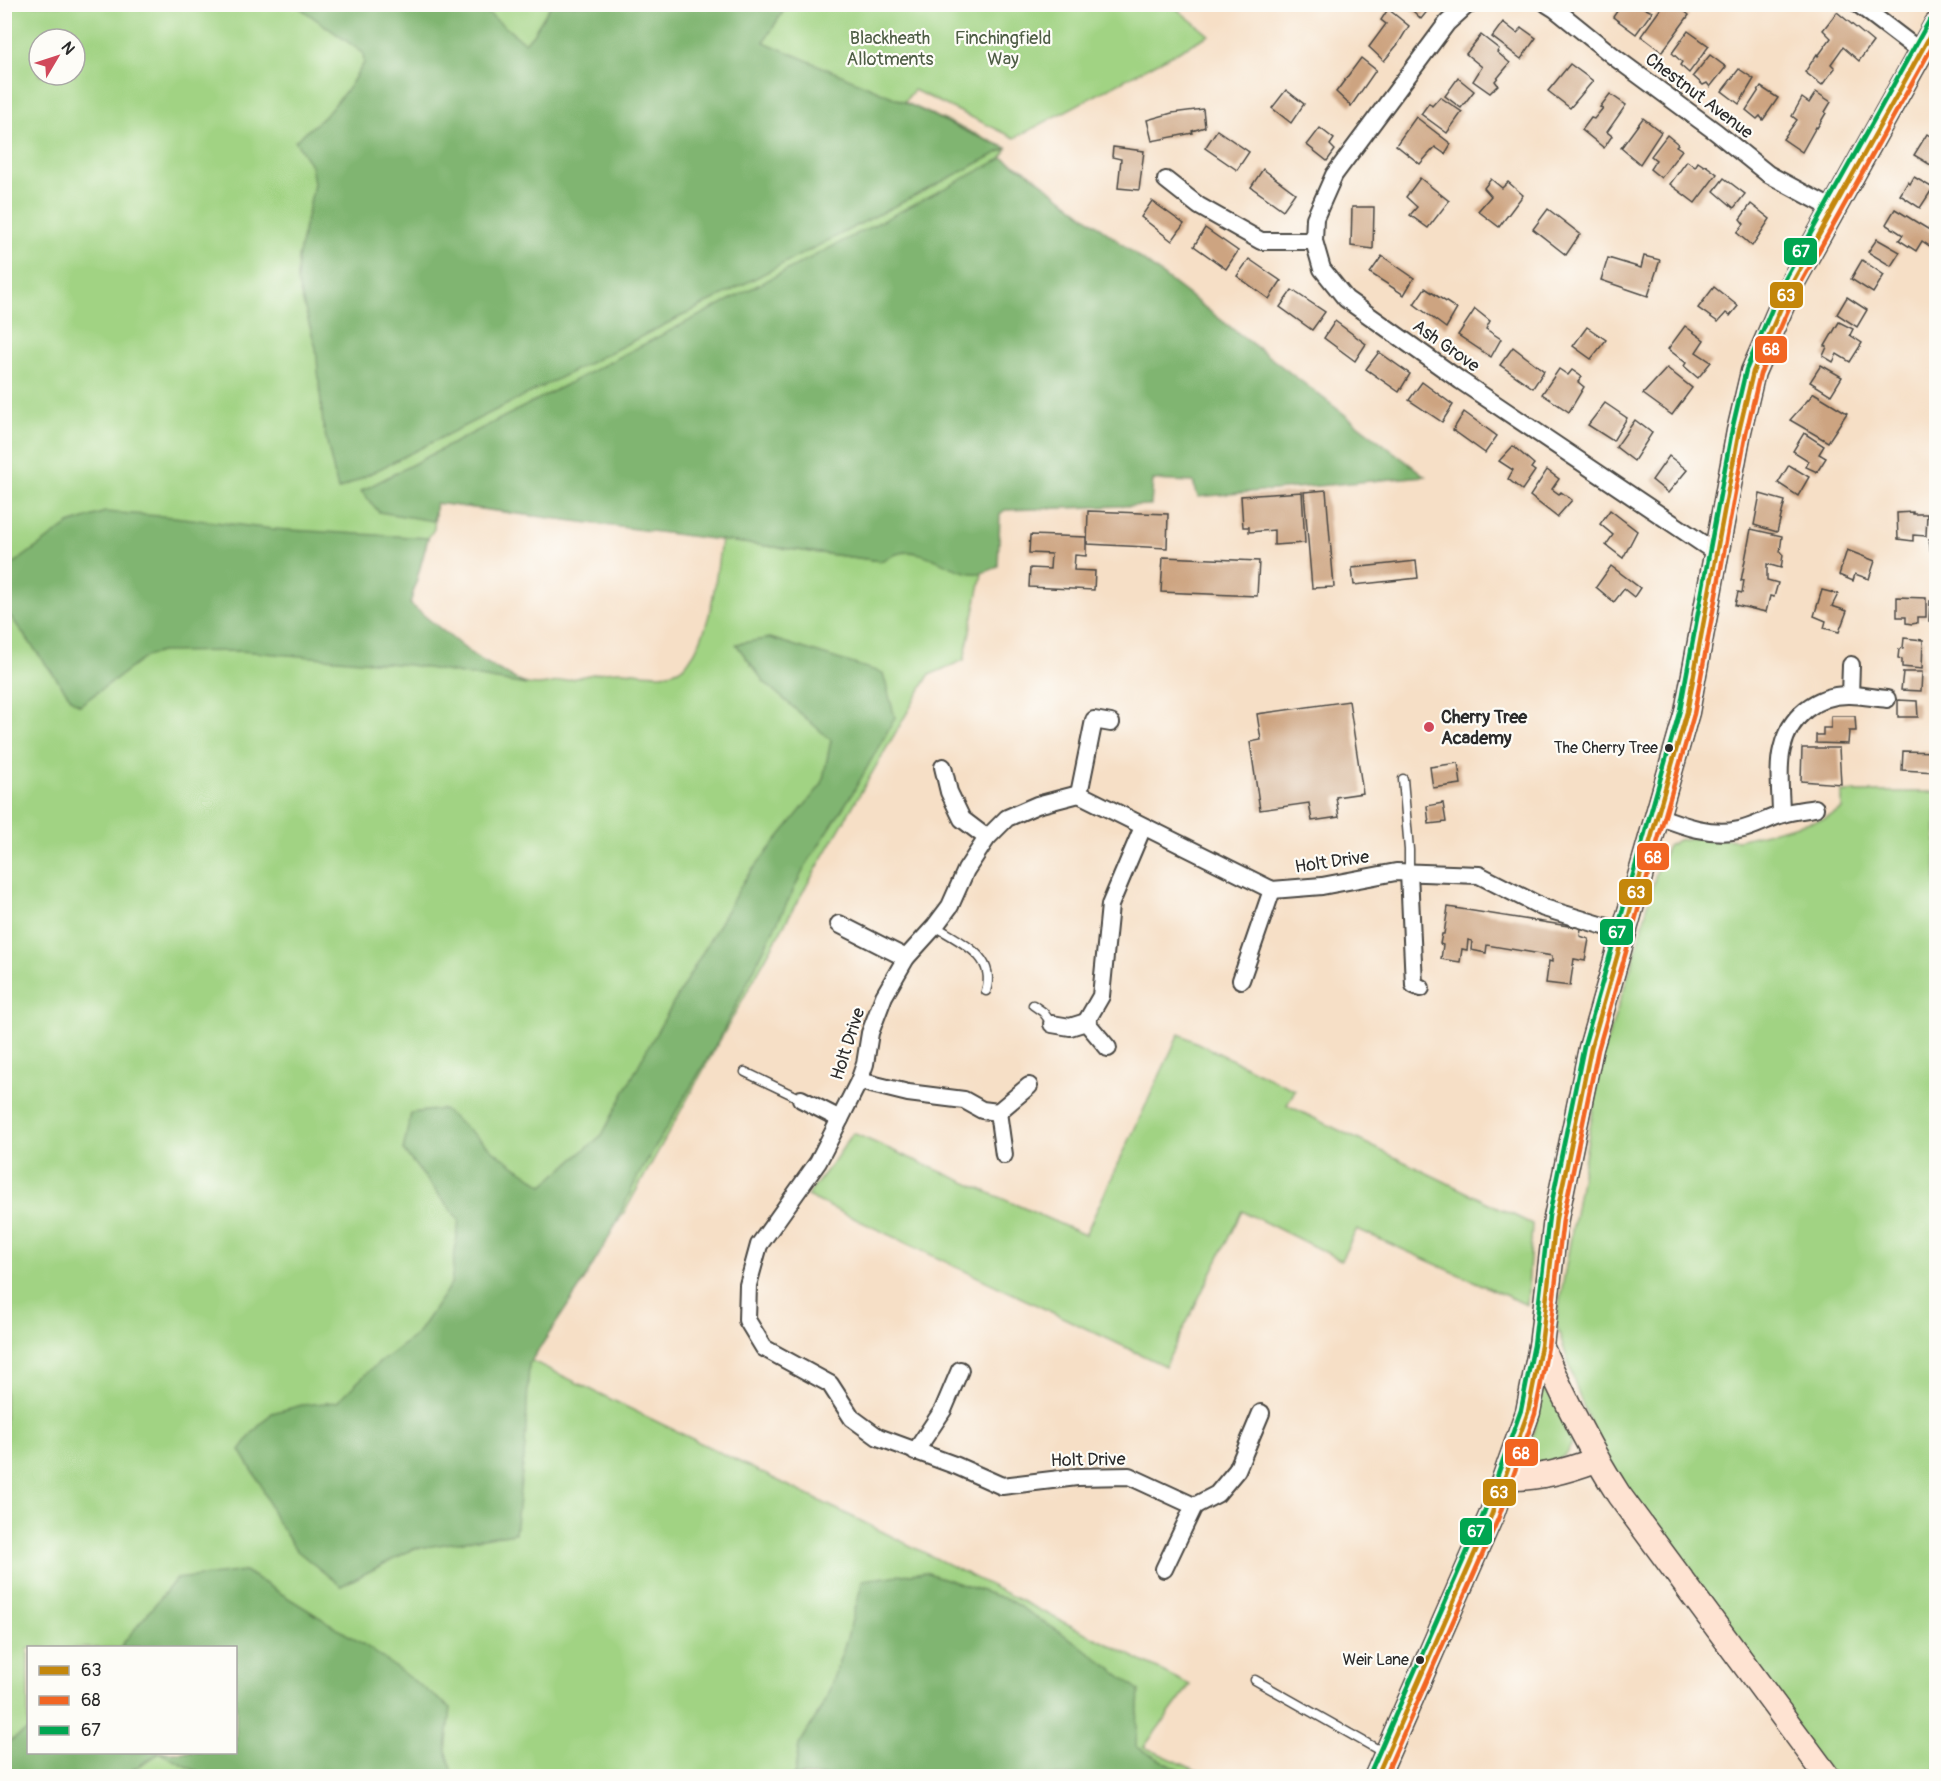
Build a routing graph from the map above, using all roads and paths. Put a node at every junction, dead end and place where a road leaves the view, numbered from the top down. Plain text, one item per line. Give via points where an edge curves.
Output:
1 (1471, 4) edge
2 (1547, 4) edge
3 (1858, 4) edge
4 (1936, 25) edge
5 (1922, 52) junction
6 (1166, 180) dead end
7 (1833, 209) junction
8 (1314, 241) junction
9 (1718, 554) junction
10 (1851, 665) dead end
11 (1850, 695) junction
12 (1887, 699) dead end
13 (1111, 723) dead end
14 (943, 766) dead end
15 (1403, 779) dead end
16 (1079, 794) junction
17 (1815, 808) dead end
18 (1781, 814) junction
19 (1658, 816) junction
20 (1143, 827) junction
21 (987, 838) junction
22 (1409, 872) junction
23 (1272, 890) junction
24 (839, 924) dead end
25 (935, 926) junction
26 (1624, 932) junction
27 (906, 958) junction
28 (1241, 980) dead end
29 (1412, 984) dead end
30 (986, 991) dead end
31 (1033, 1005) dead end
32 (1086, 1022) junction
33 (1052, 1024) joint
34 (1108, 1048) dead end
35 (746, 1072) dead end
36 (859, 1081) junction
37 (1029, 1086) dead end
38 (801, 1099) joint
39 (998, 1112) junction
40 (840, 1119) junction
41 (1004, 1155) dead end
42 (1541, 1346) junction
43 (960, 1370) dead end
44 (1261, 1413) dead end
45 (915, 1452) junction
46 (1596, 1460) junction
47 (1505, 1478) junction
48 (1194, 1506) junction
49 (1164, 1569) dead end
50 (1255, 1680) dead end
51 (1382, 1766) edge
52 (1827, 1776) edge

1 - 8 street via 1448,23 1334,175 1315,218
2 - 7 street, Chestnut Avenue via 1768,174
3 - 5 street
4 - 5 main road
5 - 7 main road
6 - 8 street via 1198,206 1261,241
7 - 9 main road via 1790,287 1754,372 1739,431
8 - 9 street, Ash Grove via 1322,269 1346,299
9 - 19 main road via 1687,712
10 - 11 street
11 - 12 street
11 - 18 street via 1812,704 1788,730 1781,751
13 - 16 street via 1094,720
14 - 21 street via 949,792 962,819
15 - 22 lane
16 - 20 street, Holt Drive
16 - 21 street, Holt Drive via 1036,805 1007,818
17 - 18 street
18 - 19 street via 1737,831 1689,828
19 - 26 main road
20 - 23 street, Holt Drive
20 - 32 street via 1110,905 1101,996
21 - 25 street, Holt Drive
22 - 23 street, Holt Drive
22 - 26 street, Holt Drive via 1479,874 1544,908
22 - 29 street
23 - 28 street via 1246,953
24 - 27 street
25 - 27 street, Holt Drive
25 - 30 lane via 978,954 989,980
26 - 42 main road via 1591,1048 1556,1218
27 - 36 street, Holt Drive via 884,996
31 - 33 lane
32 - 33 street via 1070,1027
32 - 34 street
35 - 38 lane
36 - 39 street via 963,1100 982,1110
36 - 40 street, Holt Drive
37 - 39 street
38 - 40 street
39 - 41 street
40 - 45 street, Holt Drive via 818,1161 759,1245 748,1285 747,1320 764,1348 830,1384 852,1418 878,1437
42 - 46 main road
42 - 47 main road via 1528,1412
43 - 45 street via 943,1410
44 - 48 street via 1237,1470 1217,1494
45 - 48 street, Holt Drive via 1002,1486 1077,1477 1129,1476
46 - 47 main road via 1528,1479
46 - 52 main road
47 - 51 main road
48 - 49 street
50 - 51 lane

